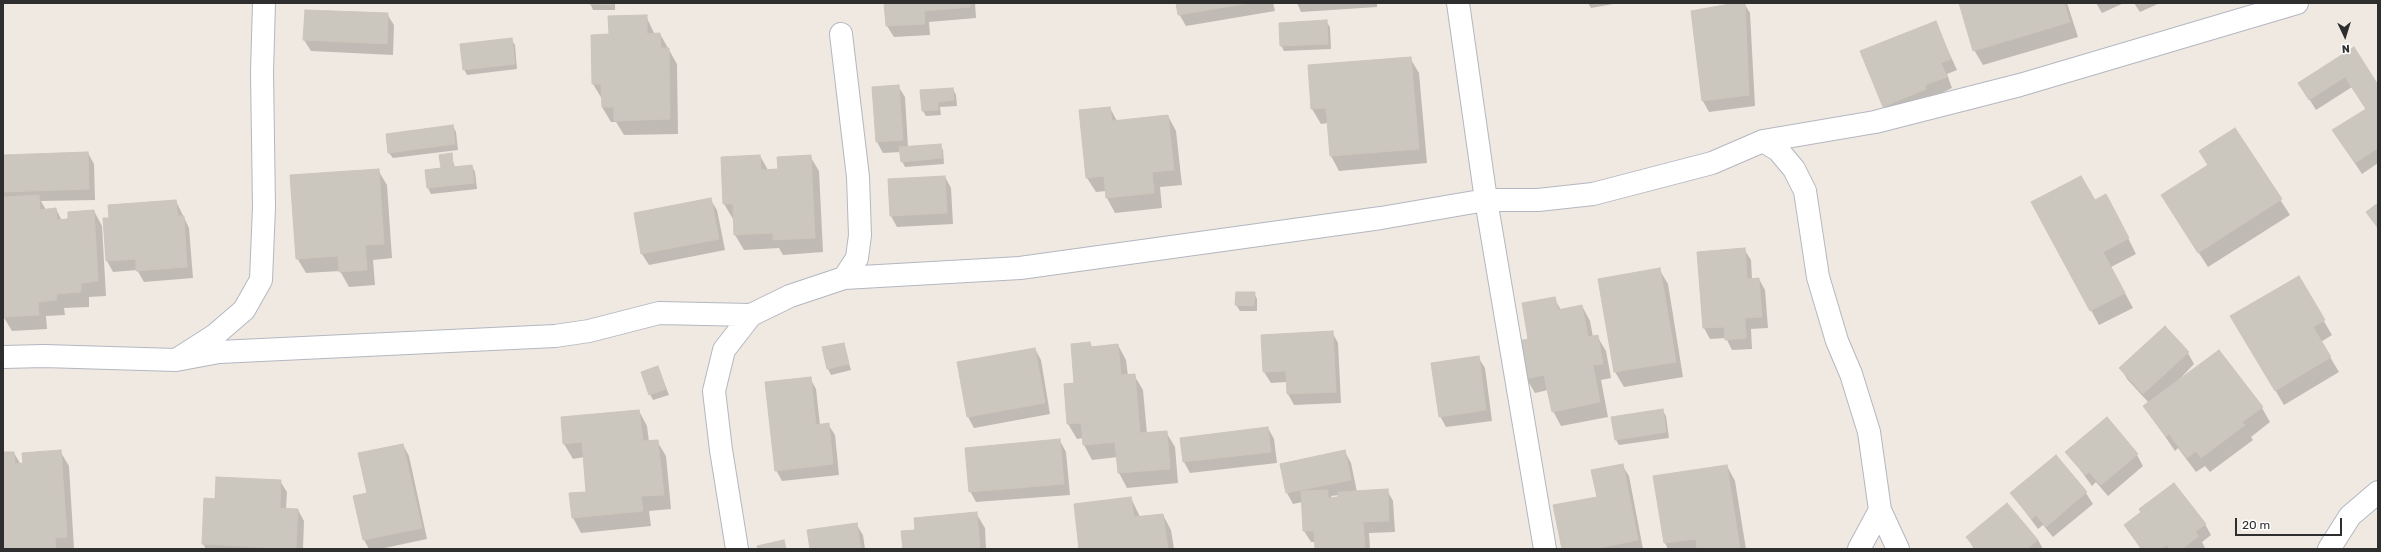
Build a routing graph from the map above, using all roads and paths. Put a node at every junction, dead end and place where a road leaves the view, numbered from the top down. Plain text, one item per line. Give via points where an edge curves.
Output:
1 (264, 3) edge
2 (1458, 3) edge
3 (2297, 3) edge
4 (841, 34) dead end
5 (1763, 141) junction
6 (1486, 200) junction
7 (844, 278) junction
8 (751, 315) junction
9 (3, 357) edge
10 (176, 360) junction
11 (2378, 492) edge
12 (1880, 510) junction
13 (737, 549) edge
14 (1546, 549) edge
15 (1859, 549) edge
16 (1898, 549) edge
17 (2329, 549) edge

1 - 10 street via 264,207 261,280 244,310 215,335
2 - 6 street
3 - 5 street via 2020,85 1875,122
4 - 7 street via 858,177 860,235 857,258
5 - 6 street via 1712,163 1593,194 1538,200
5 - 12 street via 1778,150 1794,169 1805,191 1818,277 1869,432
6 - 7 street via 1381,218 1020,268
6 - 14 street
7 - 8 street via 790,296
8 - 10 street via 659,313 589,331 555,336 219,352
8 - 13 street via 724,350 714,391
9 - 10 street
11 - 17 street via 2350,516
12 - 15 street
12 - 16 street

